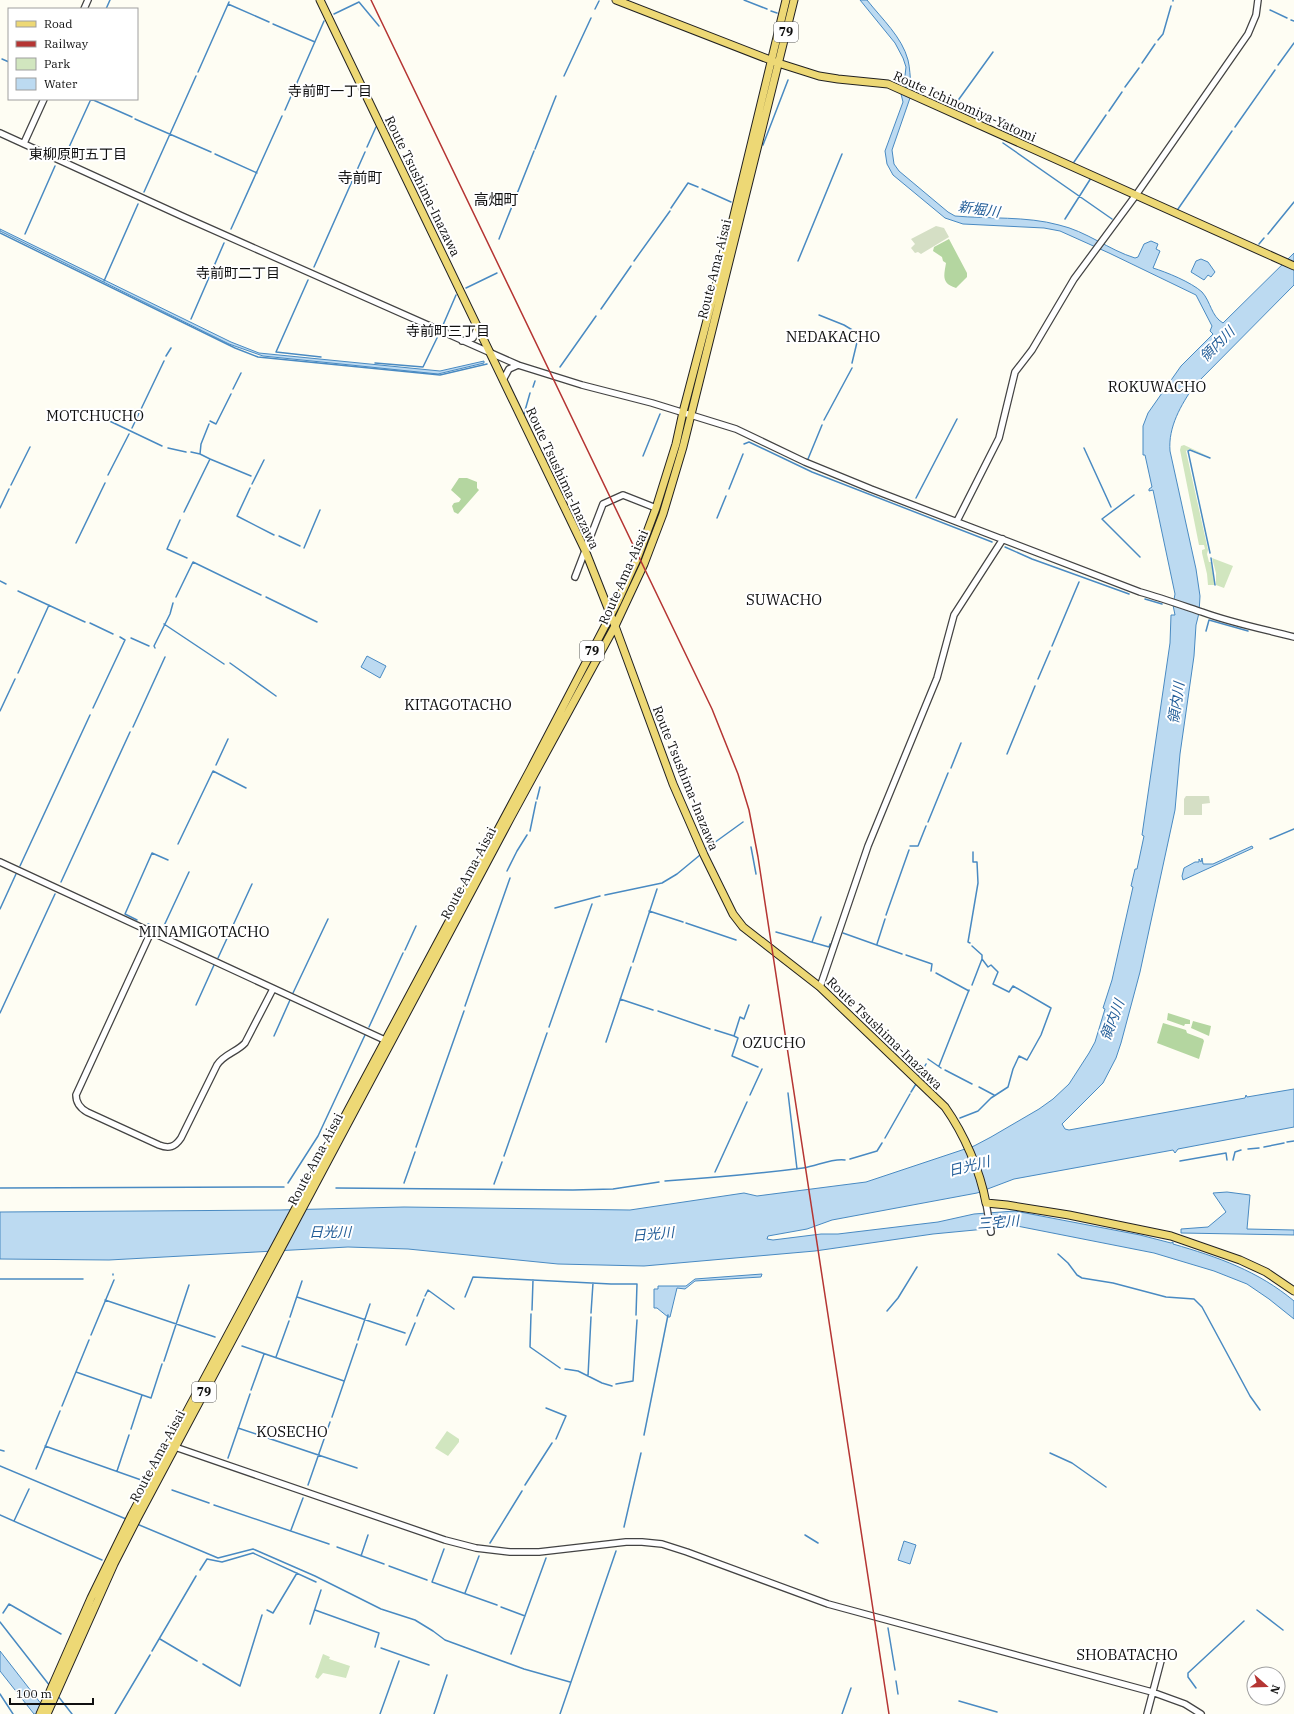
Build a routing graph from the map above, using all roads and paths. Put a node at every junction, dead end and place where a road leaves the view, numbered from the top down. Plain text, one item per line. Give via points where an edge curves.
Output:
1 (320, 0) edge
2 (616, 0) edge
3 (786, 0) edge
4 (794, 0) edge
5 (1258, 0) edge
6 (770, 60) junction
7 (778, 64) junction
8 (44, 100) edge
9 (0, 133) edge
10 (24, 143) junction
11 (1136, 195) junction
12 (1294, 266) edge
13 (478, 326) junction
14 (462, 341) junction
15 (491, 354) junction
16 (518, 365) junction
17 (503, 380) junction
18 (683, 412) junction
19 (691, 415) junction
20 (656, 508) junction
21 (957, 521) junction
22 (1003, 539) junction
23 (585, 550) junction
24 (575, 577) dead end
25 (610, 615) junction
26 (615, 626) junction
27 (1294, 638) edge
28 (0, 862) edge
29 (151, 932) junction
30 (820, 987) junction
31 (273, 989) junction
32 (388, 1042) junction
33 (986, 1207) junction
34 (992, 1232) dead end
35 (1294, 1291) edge
36 (172, 1446) junction
37 (1163, 1653) dead end
38 (59, 1679) junction
39 (1152, 1692) junction
40 (40, 1714) edge
41 (47, 1714) edge
42 (1147, 1714) edge
43 (1201, 1714) edge

1 - 13 main road, Route Tsushima-Inazawa
2 - 6 main road, Route Ichinomiya-Yatomi
3 - 6 main road, Route Ama-Aisai / 79
4 - 7 main road, Route Ama-Aisai / 79
5 - 11 street via 1256,15 1248,34
6 - 7 main road, Route Ichinomiya-Yatomi
6 - 18 main road, Route Ama-Aisai / 79 via 729,236
7 - 11 main road, Route Ichinomiya-Yatomi via 818,76 888,84 902,89
7 - 19 main road, Route Ama-Aisai / 79
8 - 10 street
9 - 10 street
10 - 14 street via 184,218
11 - 12 main road, Route Ichinomiya-Yatomi
11 - 21 street via 1074,279 1032,350 1015,372 999,438
13 - 14 street via 473,338
13 - 15 main road, Route Tsushima-Inazawa
14 - 15 street
15 - 16 street
15 - 17 main road, Route Tsushima-Inazawa
16 - 17 street via 509,369
16 - 18 street via 569,382
17 - 23 main road, Route Tsushima-Inazawa
18 - 19 street
18 - 20 main road, Route Ama-Aisai / 79
19 - 21 street via 736,429 825,470
19 - 26 main road, Route Ama-Aisai / 79 via 663,514 644,564
20 - 23 street via 623,495 603,504
20 - 25 main road, Route Ama-Aisai / 79 via 637,559
21 - 22 street
22 - 27 street via 1140,592 1256,629
22 - 30 street via 954,615 937,678 868,846
23 - 24 street
23 - 25 main road, Route Tsushima-Inazawa
25 - 26 main road, Route Tsushima-Inazawa
25 - 32 main road, Route Ama-Aisai / 79
26 - 30 main road, Route Tsushima-Inazawa via 673,784 733,914 743,927
26 - 32 main road, Route Ama-Aisai / 79
28 - 29 street
29 - 31 street
29 - 31 street via 76,1095 79,1105 87,1112 159,1145 173,1147 181,1138 217,1065 223,1057 241,1048 245,1043
30 - 33 main road, Route Tsushima-Inazawa via 945,1107 958,1125 966,1143 984,1193
31 - 32 street
32 - 36 main road, Route Ama-Aisai / 79
33 - 34 street
33 - 35 main road via 1007,1205 1171,1236 1247,1263
36 - 38 main road, Route Ama-Aisai / 79 via 91,1598
36 - 39 street via 458,1544 510,1552 539,1552 626,1542 662,1544 828,1604
37 - 39 street
38 - 40 main road, Route Ama-Aisai / 79
38 - 41 main road, Route Ama-Aisai / 79
39 - 42 street
39 - 43 street via 1185,1704

